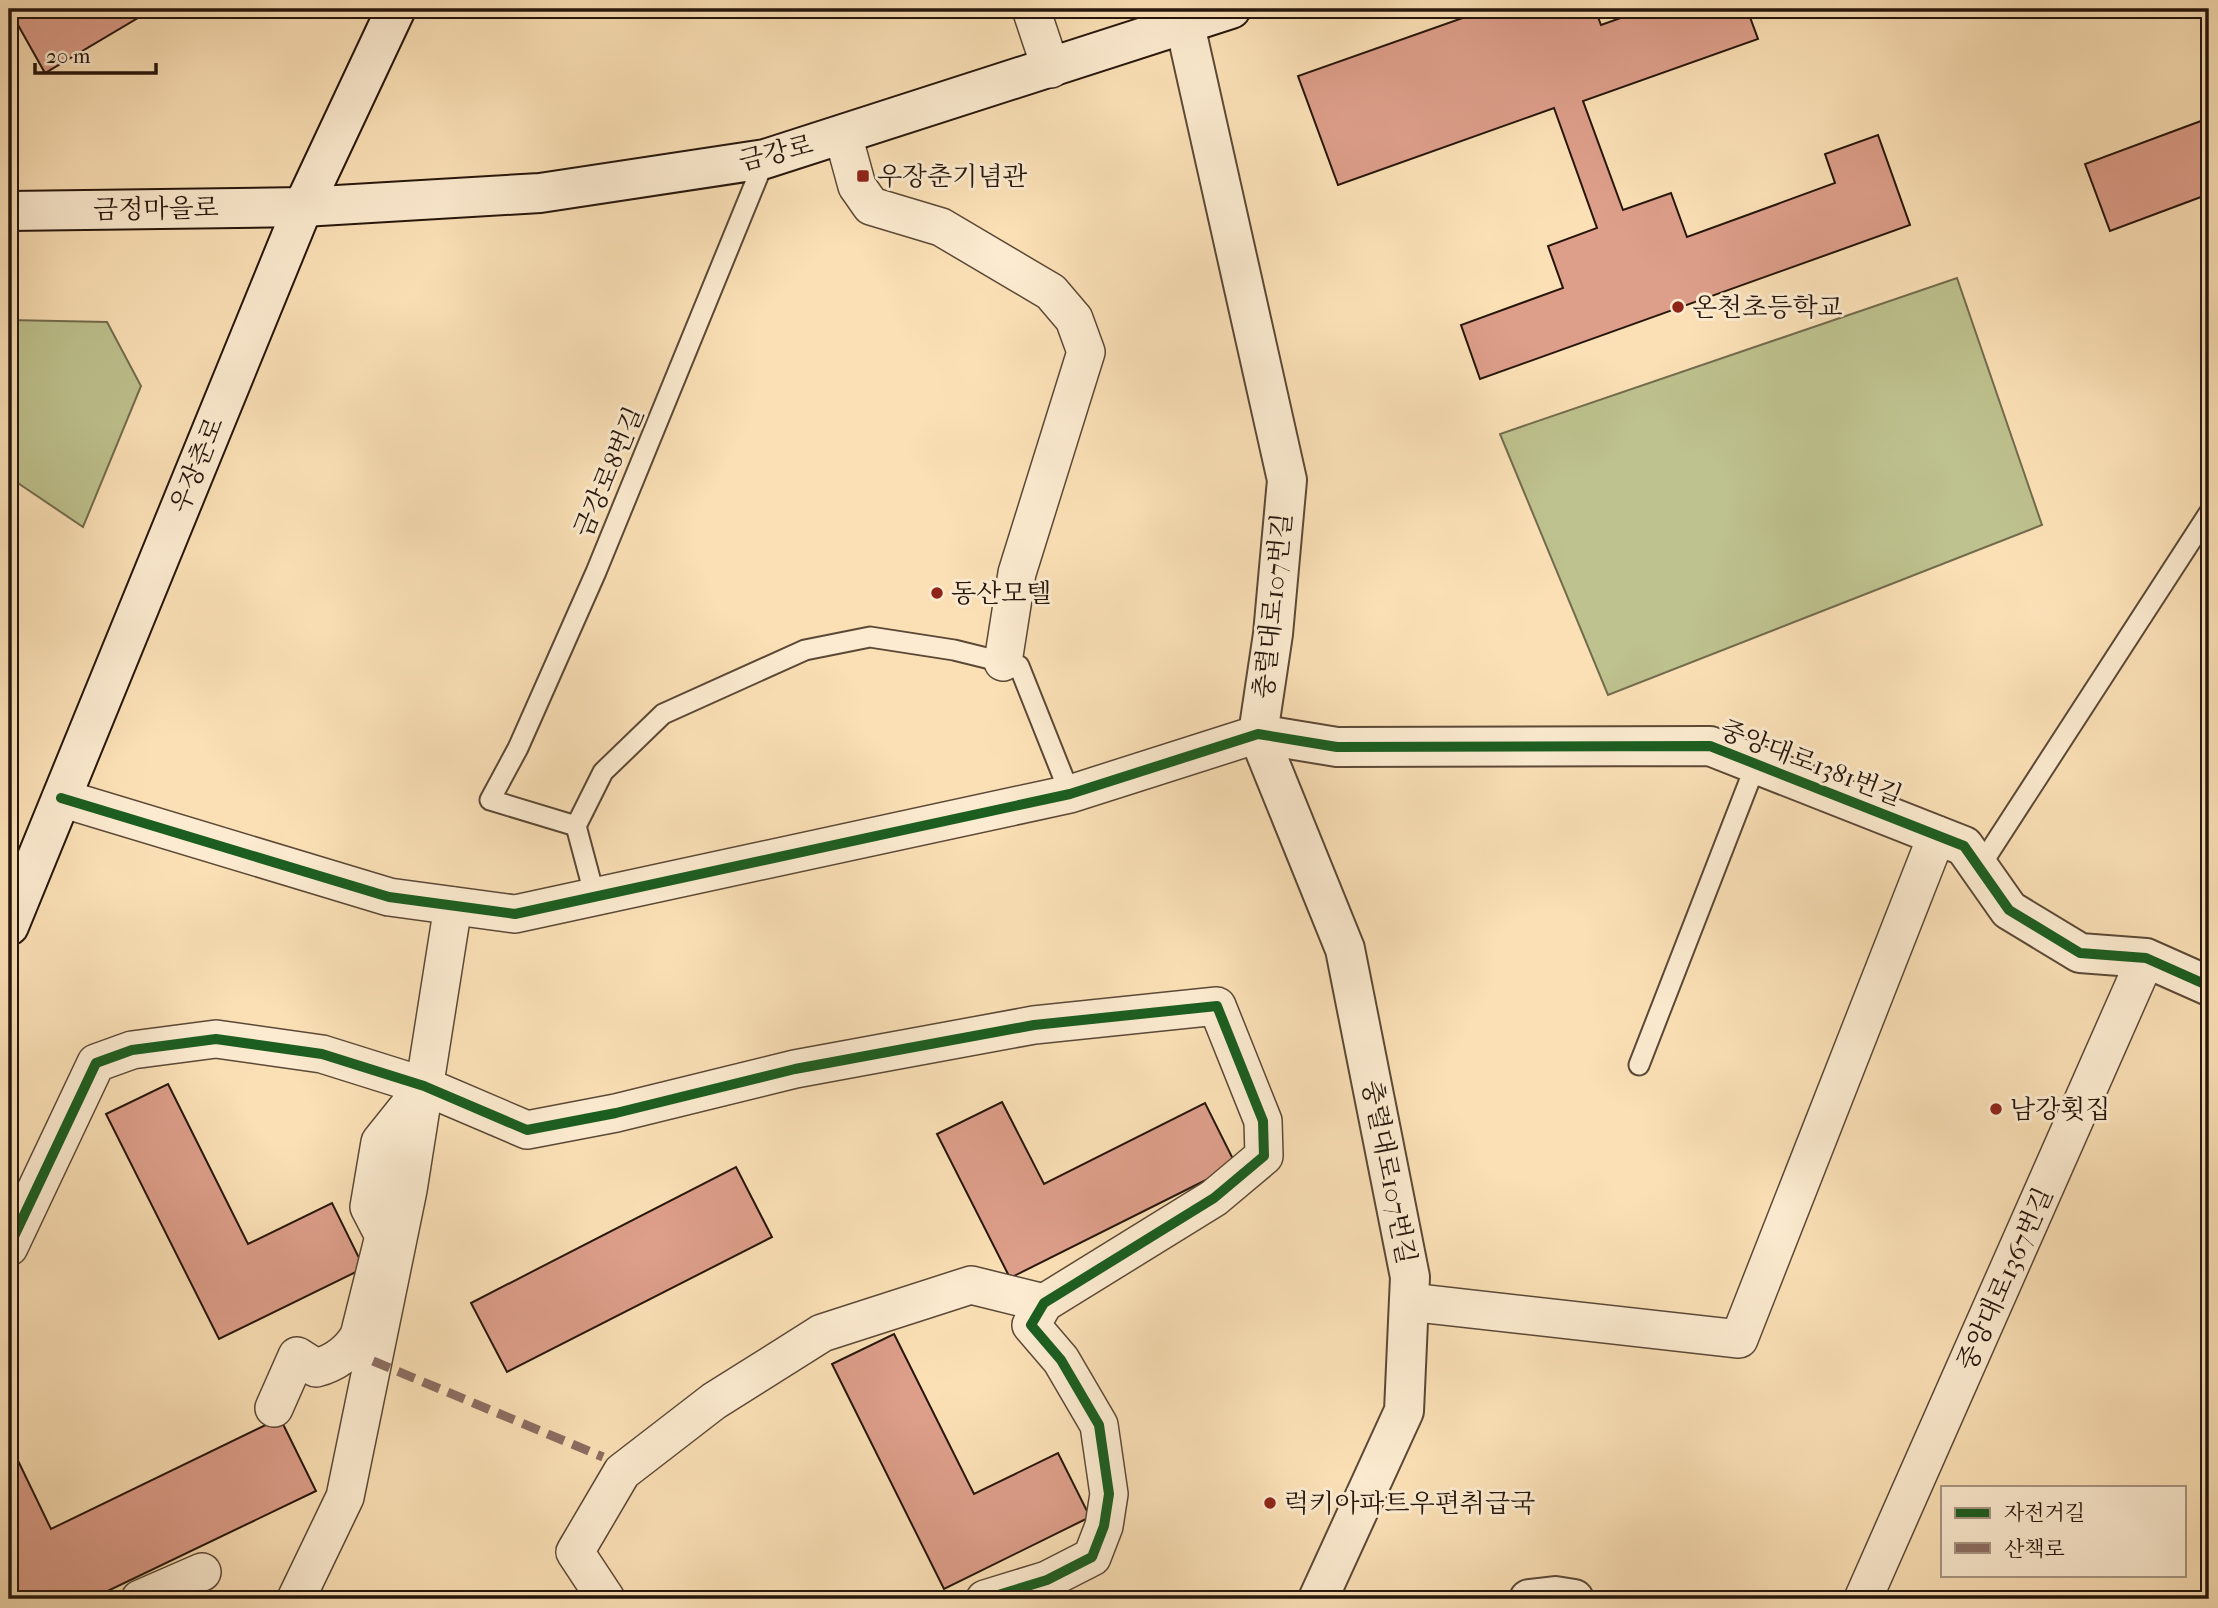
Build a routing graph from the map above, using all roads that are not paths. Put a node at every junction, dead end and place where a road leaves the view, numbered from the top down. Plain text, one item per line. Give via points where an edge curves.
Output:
1 (396, 9) edge
2 (1031, 9) edge
3 (1231, 9) edge
4 (1185, 25) junction
5 (1051, 69) junction
6 (843, 135) junction
7 (765, 159) junction
8 (303, 207) junction
9 (9, 211) edge
10 (2209, 513) edge
11 (1003, 662) junction
12 (1258, 734) junction
13 (1756, 764) junction
14 (1070, 794) junction
15 (61, 798) junction
16 (576, 826) junction
17 (1937, 835) junction
18 (1979, 868) junction
19 (595, 897) junction
20 (453, 906) junction
21 (9, 926) edge
22 (2146, 958) junction
23 (2209, 986) edge
24 (1639, 1065) dead end
25 (425, 1086) junction
26 (9, 1247) edge
27 (1409, 1302) junction
28 (1044, 1303) junction
29 (274, 1408) dead end
30 (202, 1572) dead end
31 (140, 1599) edge
32 (296, 1599) edge
33 (606, 1599) edge
34 (985, 1599) edge
35 (1318, 1599) edge
36 (1529, 1599) edge
37 (1574, 1599) edge
38 (1863, 1599) edge

1 - 8 street, 우장춘로
2 - 5 street
3 - 4 street, 금강로
4 - 5 street, 금강로
4 - 12 street, 충렬대로107번길 via 1287,480 1273,634
5 - 6 street, 금강로
6 - 7 street, 금강로
6 - 11 street via 857,186 871,206 941,226 1051,292 1074,320 1086,352 1017,573
7 - 8 street, 금강로 via 540,193
7 - 16 lane, 금강로8번길 via 596,572 490,800
8 - 9 street, 금정마을로
8 - 15 street, 우장춘로
10 - 18 lane
11 - 14 lane via 1019,666
11 - 16 lane via 870,637 805,650 663,714 603,772
12 - 13 street, 중앙대로1381번길 via 1337,747 1710,746
12 - 14 street
12 - 27 street, 충렬대로107번길 via 1345,949 1410,1277
13 - 17 street, 중앙대로1381번길
13 - 24 lane, 중앙대로1381번길
14 - 19 street
15 - 20 street via 389,897
15 - 21 street, 우장춘로
16 - 19 lane
17 - 18 street, 중앙대로1381번길 via 1964,846
17 - 27 street, 충렬대로107번길 via 1739,1339
18 - 22 street, 중앙대로1381번길 via 2009,910 2080,953
19 - 20 street via 514,914
20 - 25 street
22 - 23 street, 중앙대로1381번길
22 - 38 street, 중앙대로1367번길
25 - 26 street via 322,1054 216,1039 132,1051 96,1063
25 - 28 street via 527,1130 794,1069 1034,1025 1217,1006 1263,1121 1264,1156 1214,1198
25 - 29 street via 380,1142 369,1207 384,1236 359,1336 353,1347 331,1364 316,1368 297,1356
25 - 32 street via 345,1497
27 - 35 street, 충렬대로107번길 via 1404,1411
28 - 33 street via 971,1285 822,1333 714,1401 622,1472 575,1552
28 - 34 street via 1031,1325 1061,1360 1099,1425 1109,1494 1104,1526 1092,1557 1046,1580
30 - 31 street
36 - 37 street

